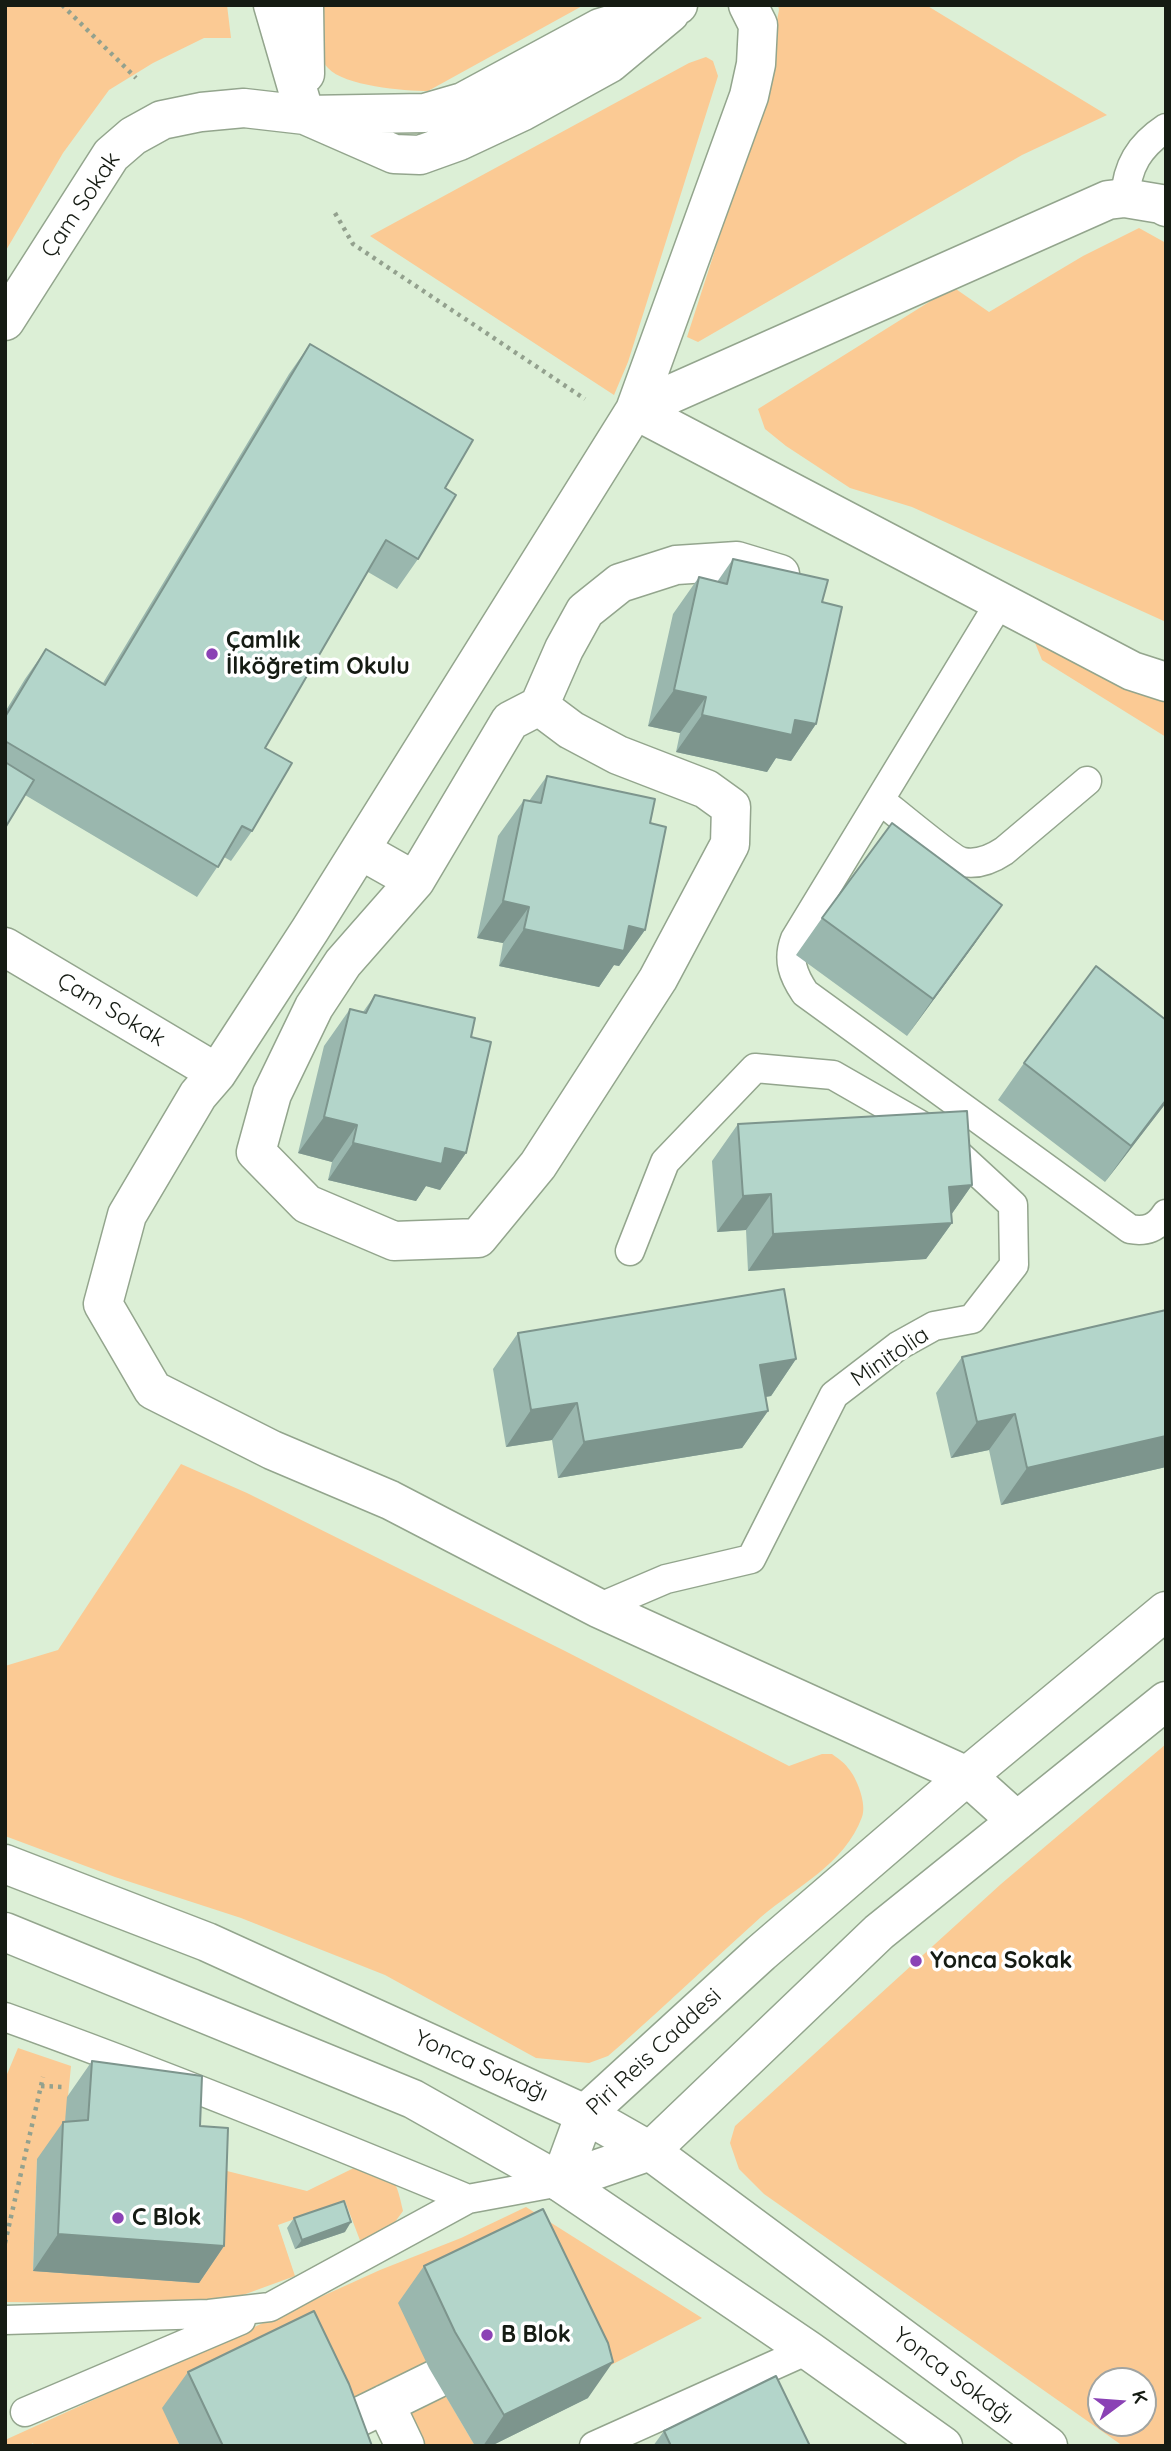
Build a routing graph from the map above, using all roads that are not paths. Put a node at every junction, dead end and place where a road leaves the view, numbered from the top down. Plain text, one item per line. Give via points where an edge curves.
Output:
1 (273, 5) edge
2 (304, 5) edge
3 (679, 5) edge
4 (748, 5) edge
5 (305, 115) junction
6 (1166, 128) edge
7 (1125, 198) junction
8 (1166, 208) edge
9 (5, 321) edge
10 (630, 418) junction
11 (811, 584) edge
12 (1000, 602) junction
13 (1166, 682) edge
14 (539, 706) junction
15 (1087, 781) dead end
16 (880, 800) junction
17 (360, 850) junction
18 (415, 881) junction
19 (5, 947) edge
20 (217, 1073) junction
21 (1166, 1214) edge
22 (630, 1251) dead end
23 (598, 1608) junction
24 (1166, 1611) edge
25 (1166, 1701) edge
26 (967, 1776) junction
27 (1017, 1821) junction
28 (5, 1864) edge
29 (5, 1932) edge
30 (5, 2017) edge
31 (585, 2114) junction
32 (650, 2151) junction
33 (560, 2182) junction
34 (468, 2199) junction
35 (270, 2308) junction
36 (5, 2320) edge
37 (808, 2350) junction
38 (436, 2379) dead end
39 (385, 2404) junction
40 (25, 2412) dead end
41 (328, 2432) edge
42 (405, 2446) edge
43 (594, 2446) edge
44 (943, 2446) edge
45 (1048, 2446) edge

1 - 5 street
2 - 5 street
3 - 5 street, Çam Sokak via 600,28 450,106 425,113
4 - 10 street via 758,25 749,96
5 - 9 street, Çam Sokak via 244,108 209,111 162,120 134,136 111,155
6 - 7 lane via 1136,155
7 - 8 street
7 - 10 street via 1079,211
10 - 12 street
10 - 17 street
11 - 14 street via 737,561 676,565 620,583 585,611
12 - 13 street via 1132,671
12 - 16 lane
14 - 18 street via 510,721
14 - 18 street via 571,730 618,755 706,789 731,807 730,844 658,979 538,1165 478,1238 394,1241 307,1204 256,1152 272,1094 314,1007 344,963
15 - 16 lane via 1004,851 981,862 961,862
16 - 21 lane via 795,939 791,961 805,993 1130,1229 1156,1226
17 - 18 street
17 - 20 street
19 - 20 street, Çam Sokak
20 - 23 street via 198,1095 127,1214 103,1304 153,1390 272,1450 390,1500
22 - 23 lane, Minitolia via 665,1162 755,1068 833,1075 936,1134 1013,1205 1014,1265 972,1319 934,1326 898,1346 834,1395 751,1559 666,1579
23 - 26 street
24 - 26 street, Piri Reis Caddesi
25 - 27 street
26 - 27 street
26 - 31 street, Piri Reis Caddesi via 761,1953
27 - 32 street via 879,1932
28 - 31 street, Yonca Sokağı via 206,1942
29 - 33 street via 413,2099
30 - 34 lane
31 - 32 street, Yonca Sokağı
31 - 33 street, Piri Reis Caddesi
32 - 33 street
32 - 45 street, Yonca Sokağı
33 - 34 lane
33 - 37 street
34 - 35 lane
35 - 36 lane
35 - 40 lane
37 - 43 lane
37 - 44 street
38 - 39 street
39 - 41 street
39 - 42 street

